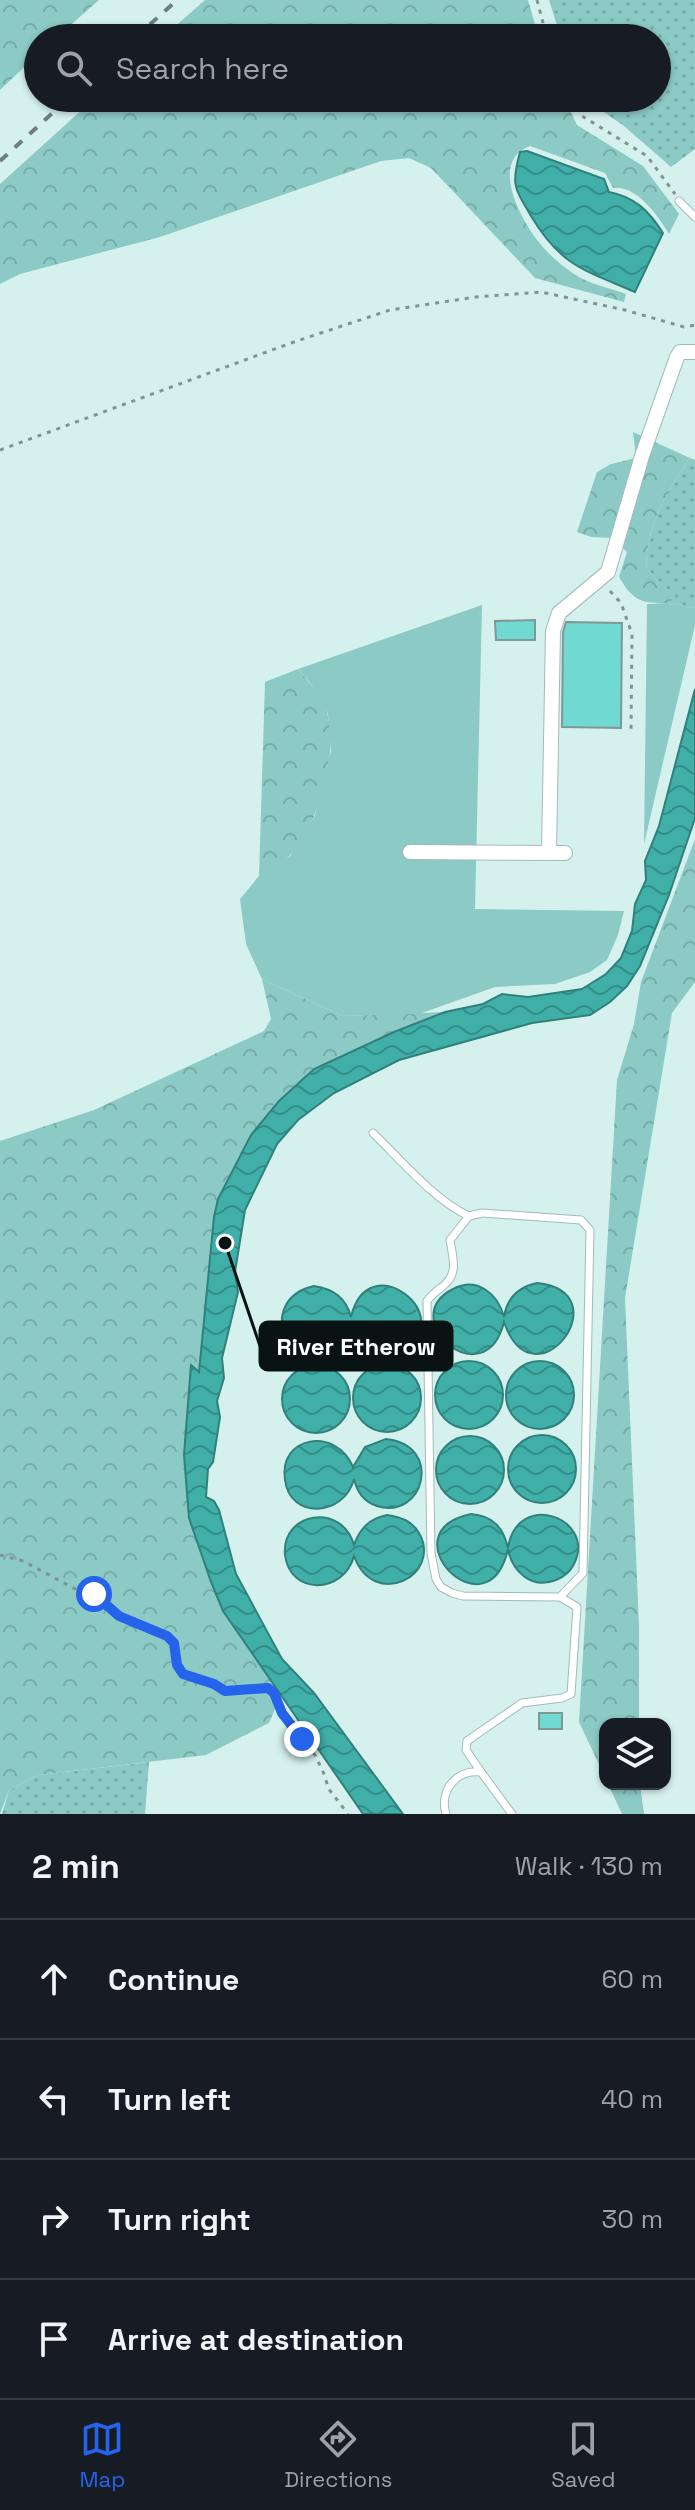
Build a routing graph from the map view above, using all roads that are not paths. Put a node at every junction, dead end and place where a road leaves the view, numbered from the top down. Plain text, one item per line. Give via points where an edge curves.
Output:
1 (679, 201) road end
2 (695, 217) edge
3 (695, 352) edge
4 (410, 852) dead end
5 (549, 853) junction
6 (565, 853) dead end
7 (373, 1133) dead end
8 (469, 1216) junction
9 (560, 1597) junction
10 (481, 1772) junction
11 (446, 1814) edge
12 (512, 1814) edge

1 - 2 lane
3 - 5 street via 680,352 677,357 605,585 559,613 553,631
4 - 5 street
5 - 6 street
7 - 8 lane via 432,1190
8 - 9 lane via 581,1220 590,1230 583,1573
8 - 9 lane via 450,1240 453,1277 427,1301 432,1565 441,1587 463,1596
9 - 10 lane via 577,1607 571,1694 522,1703 467,1741 466,1750
10 - 11 lane via 470,1771 449,1784 443,1799
10 - 12 lane

